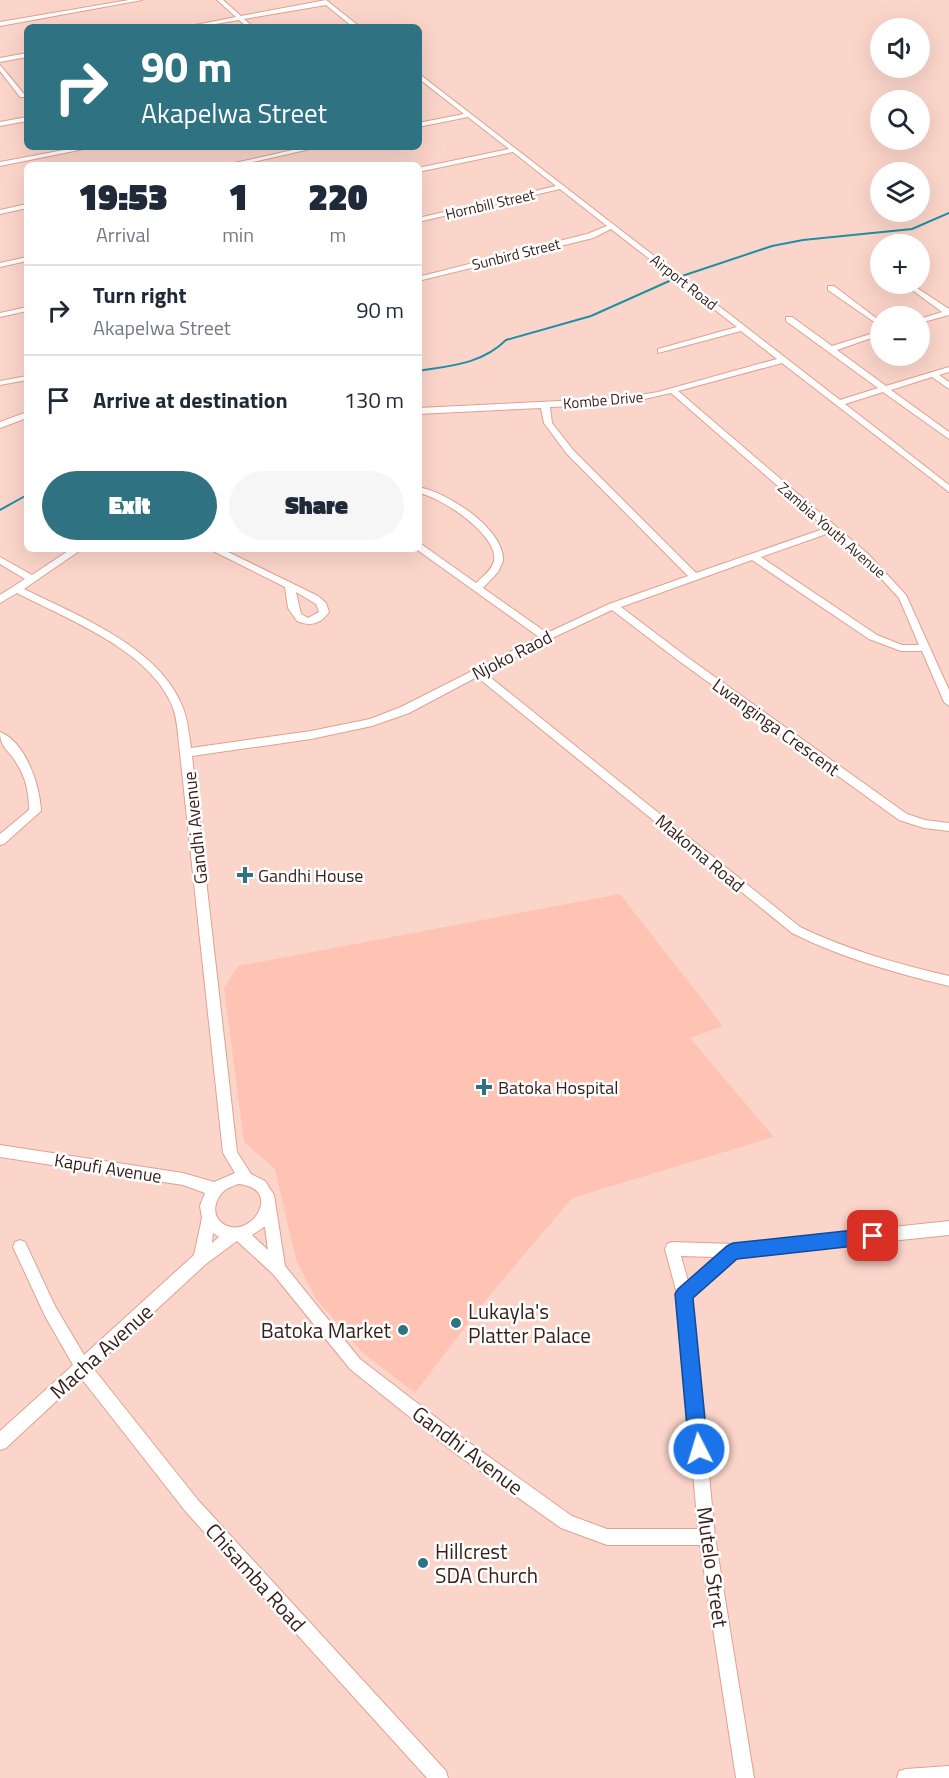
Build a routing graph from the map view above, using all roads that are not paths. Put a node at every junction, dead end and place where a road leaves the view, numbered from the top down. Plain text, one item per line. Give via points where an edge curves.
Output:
1 (139, 0) edge
2 (220, 0) edge
3 (325, 2) edge
4 (238, 18) junction
5 (0, 24) edge
6 (205, 24) edge
7 (246, 24) edge
8 (353, 24) edge
9 (24, 56) edge
10 (0, 60) edge
11 (0, 67) edge
12 (422, 80) edge
13 (24, 96) edge
14 (468, 115) junction
15 (24, 120) edge
16 (422, 123) edge
17 (0, 124) edge
18 (75, 150) edge
19 (302, 150) edge
20 (514, 150) junction
21 (244, 162) edge
22 (0, 164) edge
23 (422, 169) edge
24 (562, 187) junction
25 (24, 207) edge
26 (0, 212) edge
27 (422, 219) edge
28 (612, 226) junction
29 (24, 260) edge
30 (0, 265) edge
31 (422, 278) edge
32 (831, 288) dead end
33 (922, 294) edge
34 (24, 310) edge
35 (949, 312) edge
36 (0, 315) edge
37 (870, 317) edge
38 (930, 318) edge
39 (789, 319) dead end
40 (743, 328) junction
41 (870, 336) edge
42 (832, 349) junction
43 (661, 351) dead end
44 (783, 360) junction
45 (949, 369) edge
46 (933, 374) junction
47 (24, 379) edge
48 (0, 383) edge
49 (949, 386) edge
50 (884, 389) junction
51 (673, 391) junction
52 (838, 403) junction
53 (545, 405) junction
54 (422, 411) edge
55 (24, 416) edge
56 (0, 425) edge
57 (949, 436) edge
58 (949, 489) edge
59 (422, 490) edge
60 (832, 529) junction
61 (422, 549) edge
62 (72, 552) edge
63 (220, 552) edge
64 (754, 557) junction
65 (0, 560) edge
66 (694, 577) junction
67 (32, 579) junction
68 (478, 586) junction
69 (290, 587) dead end
70 (17, 589) junction
71 (0, 600) edge
72 (613, 606) junction
73 (546, 637) junction
74 (925, 648) junction
75 (479, 673) junction
76 (949, 702) edge
77 (0, 736) edge
78 (186, 753) junction
79 (949, 826) edge
80 (0, 841) edge
81 (949, 981) edge
82 (0, 1151) edge
83 (230, 1153) junction
84 (246, 1178) junction
85 (217, 1187) junction
86 (268, 1201) junction
87 (209, 1219) junction
88 (949, 1228) edge
89 (237, 1233) junction
90 (20, 1247) dead end
91 (733, 1251) junction
92 (201, 1259) junction
93 (278, 1269) junction
94 (684, 1294) junction
95 (83, 1368) junction
96 (0, 1442) edge
97 (707, 1537) junction
98 (949, 1774) edge
99 (439, 1778) edge
100 (745, 1778) edge
101 (906, 1778) edge

1 - 5 street
2 - 4 street
3 - 4 street
3 - 8 street
4 - 6 street
4 - 7 street
9 - 10 street
11 - 13 street
12 - 14 street, Airport Road
14 - 16 street
14 - 20 street, Airport Road
15 - 17 street
18 - 22 street
19 - 21 street
20 - 23 street
20 - 24 street, Airport Road
24 - 27 street, Hornbill Street
24 - 28 street, Airport Road
25 - 26 street
28 - 31 street, Sunbird Street via 590,236
28 - 40 street, Airport Road
29 - 30 street
32 - 37 street
33 - 35 street
34 - 36 street
35 - 38 street
39 - 42 street
40 - 43 street
40 - 44 street, Airport Road
41 - 42 street
42 - 50 street
44 - 51 street, Kombe Drive
44 - 52 street, Airport Road
45 - 46 street
46 - 49 street
46 - 50 street
47 - 48 street
50 - 52 street
50 - 57 street
51 - 53 street, Kombe Drive via 622,401
51 - 60 street, Zambia Youth Avenue
52 - 58 street, Airport Road
53 - 54 street, Kombe Drive
53 - 66 street via 549,423 570,452
55 - 56 street
59 - 68 street via 448,499 492,543 499,557 496,569
60 - 64 street, Njoko Raod
60 - 74 street, Zambia Youth Avenue via 865,556 903,597
61 - 68 street
62 - 67 street
63 - 69 street
64 - 66 street, Njoko Raod
64 - 74 street via 873,637 901,648
65 - 67 street
66 - 72 street, Njoko Raod
67 - 70 street
68 - 73 street
70 - 71 street
70 - 78 street, Gandhi Avenue via 124,647 160,676 177,704
72 - 73 street, Njoko Raod
72 - 79 street, Lwanginga Crescent via 903,817
73 - 75 street, Njoko Raod
74 - 76 street, Zambia Youth Avenue
75 - 78 street, Njoko Raod via 372,722
75 - 81 street, Makoma Road via 796,930 827,946
77 - 80 street via 20,758 36,793 36,811
78 - 83 street, Gandhi Avenue
82 - 85 street, Kapufi Avenue
83 - 84 street, Gandhi Avenue
83 - 85 street, Gandhi Avenue
84 - 85 street via 227,1180
84 - 86 street via 262,1186
85 - 87 street via 208,1198
86 - 89 street via 264,1218
86 - 93 street
87 - 89 street via 215,1227
87 - 92 street
88 - 91 street
89 - 92 street, Macha Avenue
89 - 93 street, Gandhi Avenue
90 - 95 street, Chisamba Road
91 - 94 street
91 - 94 street, Mutelo Street via 672,1249
92 - 95 street, Macha Avenue
93 - 97 street, Gandhi Avenue via 355,1364 458,1445 567,1522 607,1537
94 - 97 street, Mutelo Street
95 - 96 street, Macha Avenue
95 - 99 street, Chisamba Road via 192,1506
97 - 100 street, Mutelo Street
98 - 101 street

